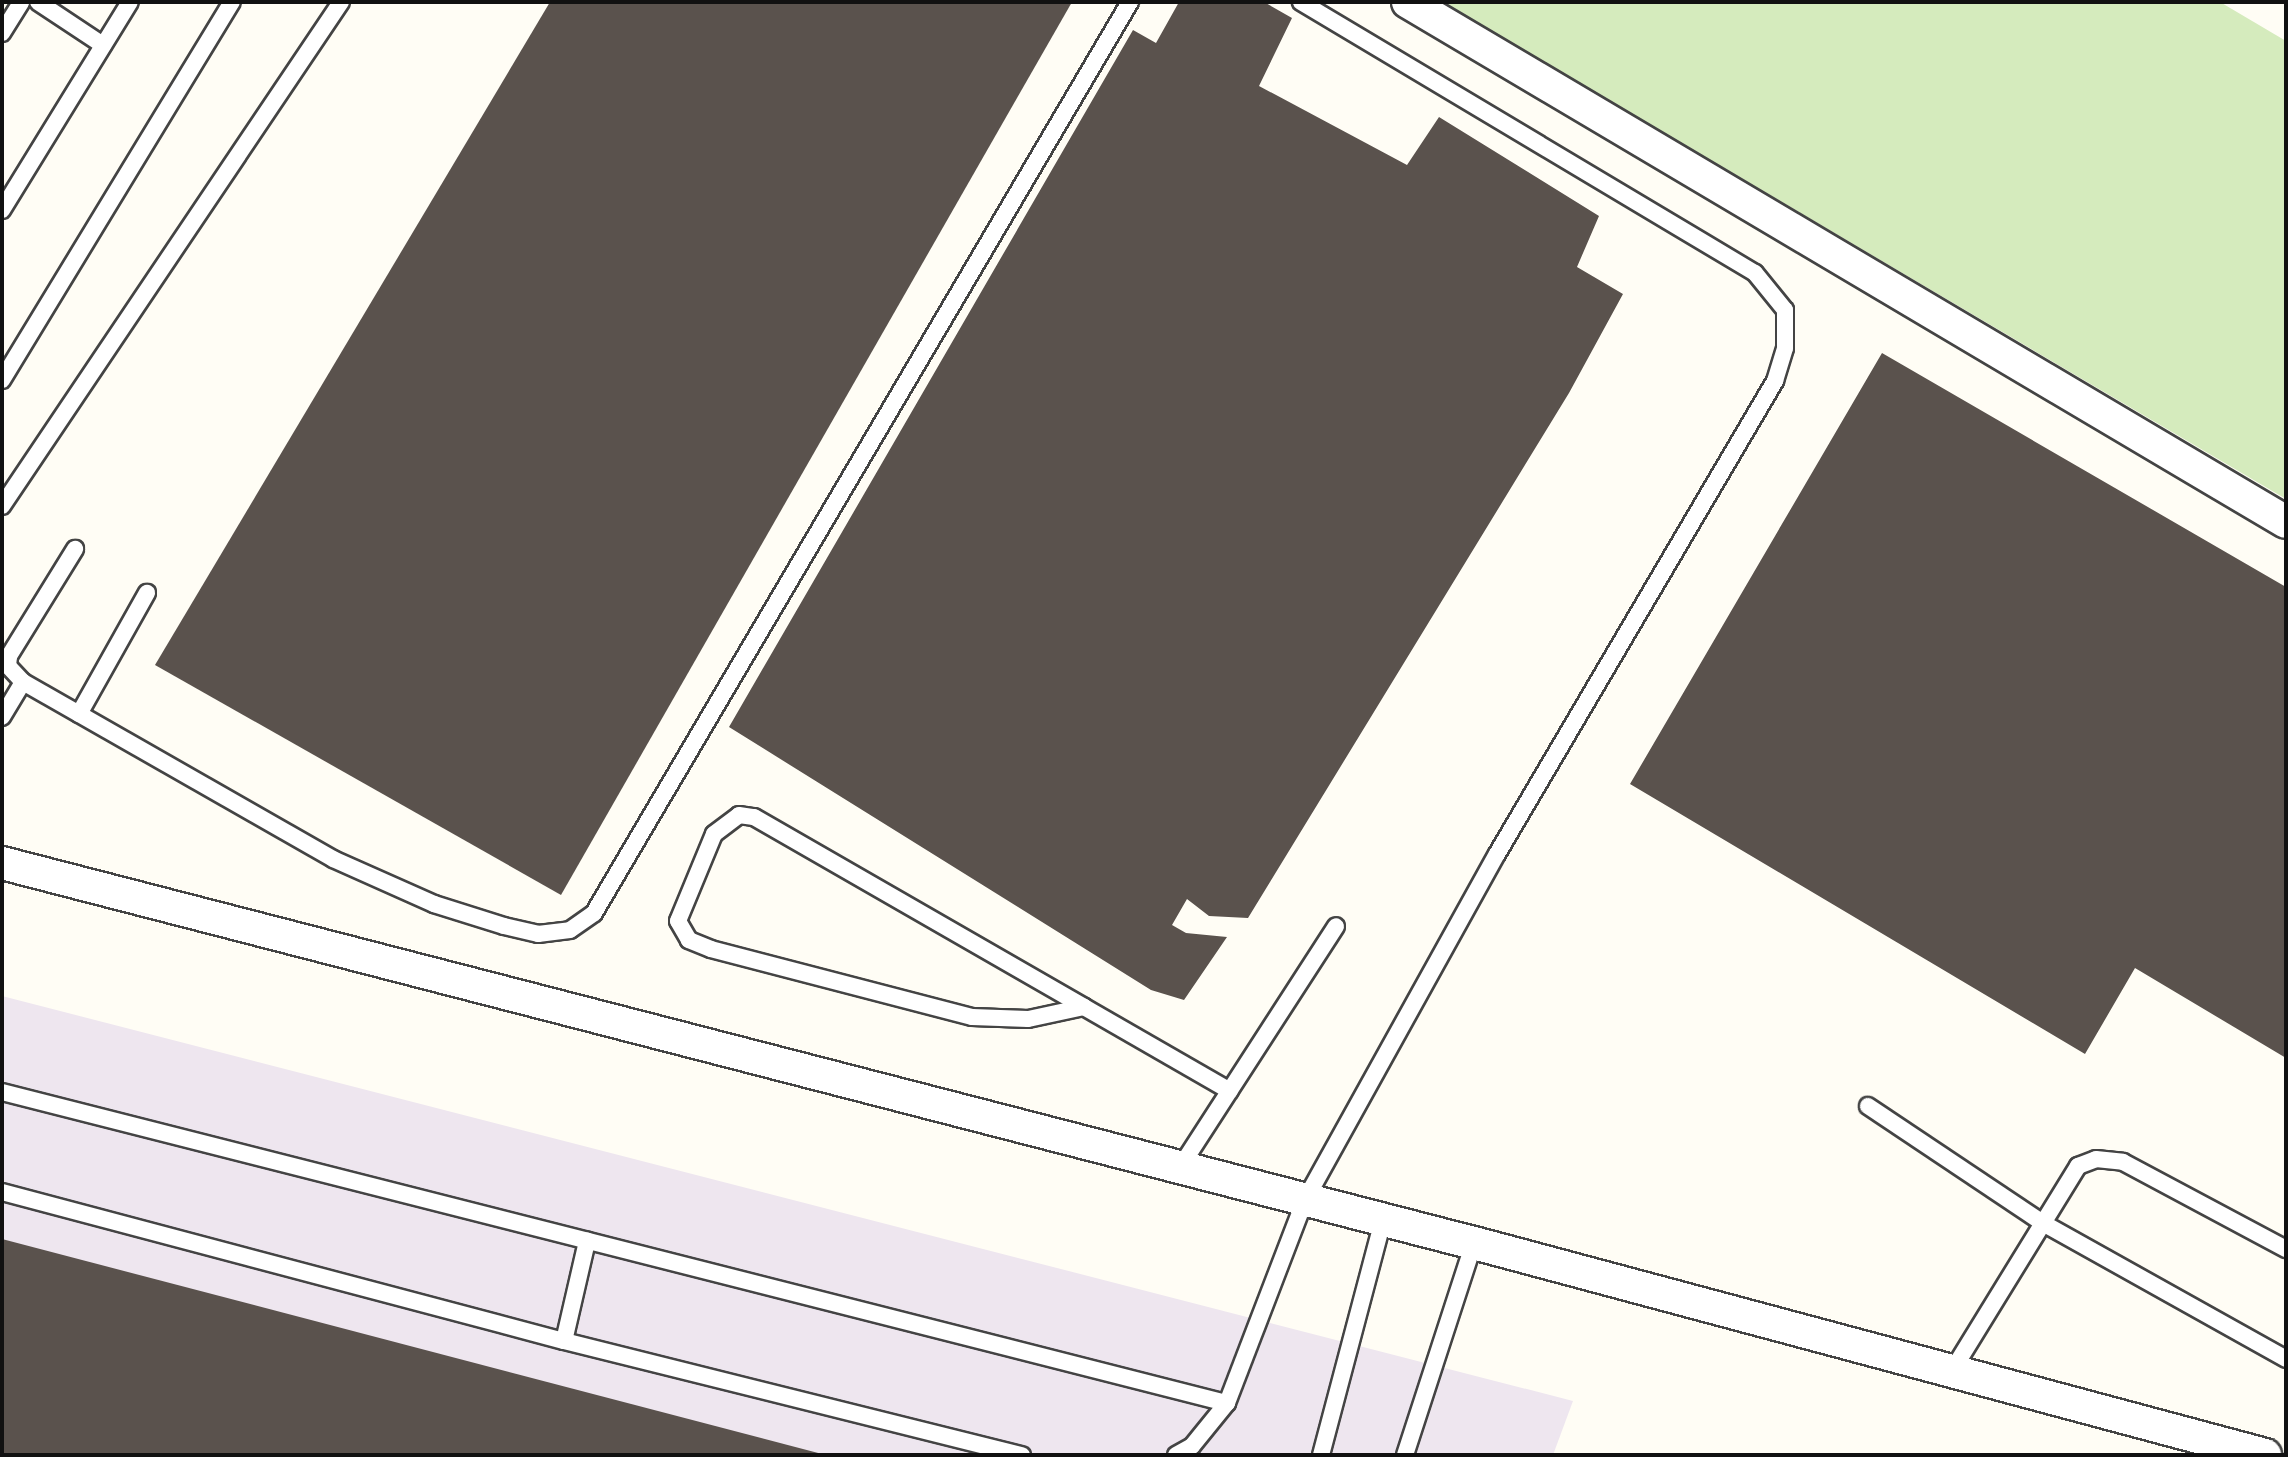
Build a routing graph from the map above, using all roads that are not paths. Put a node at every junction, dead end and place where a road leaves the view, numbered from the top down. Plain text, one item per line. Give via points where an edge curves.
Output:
1 (21, 2) edge
2 (38, 2) edge
3 (130, 2) edge
4 (232, 2) edge
5 (341, 2) edge
6 (1130, 2) edge
7 (1301, 2) edge
8 (1408, 2) edge
9 (2, 33) edge
10 (103, 45) junction
11 (2, 210) edge
12 (2, 380) edge
13 (2, 506) edge
14 (2286, 522) edge
15 (75, 549) dead end
16 (147, 593) dead end
17 (23, 682) junction
18 (79, 714) junction
19 (2, 717) edge
20 (2, 863) edge
21 (1336, 926) dead end
22 (1084, 1007) junction
23 (1230, 1091) junction
24 (2, 1092) edge
25 (1868, 1106) dead end
26 (1179, 1170) junction
27 (2, 1192) edge
28 (1304, 1202) junction
29 (1383, 1221) junction
30 (2041, 1222) junction
31 (587, 1241) junction
32 (1474, 1243) junction
33 (2286, 1249) edge
34 (564, 1341) junction
35 (2286, 1359) edge
36 (1952, 1371) junction
37 (1227, 1403) junction
38 (1022, 1455) edge
39 (1176, 1455) edge
40 (1321, 1455) edge
41 (1405, 1455) edge
42 (2265, 1455) edge

1 - 9 lane
2 - 10 lane
3 - 10 lane
4 - 12 lane
5 - 13 lane
6 - 18 lane via 594,913 570,930 538,934 434,904 333,859
7 - 28 lane via 1755,273 1785,310 1785,348 1775,381 1497,854
8 - 14 street
10 - 11 lane
15 - 17 lane via 9,656 8,666
16 - 18 lane
17 - 18 lane
17 - 19 lane
20 - 26 street
21 - 23 lane
22 - 22 lane via 1028,1019 972,1017 711,949 689,940 678,921 714,834 739,815 754,817
22 - 23 lane
23 - 26 lane
24 - 31 lane
25 - 30 lane
26 - 28 street
27 - 34 lane
28 - 29 street
28 - 37 lane
29 - 32 street
29 - 40 lane
30 - 33 lane via 2078,1166 2096,1159 2123,1162
30 - 35 lane
30 - 36 lane
31 - 34 lane
31 - 37 lane
32 - 36 street
32 - 41 lane
34 - 38 lane
36 - 42 street
37 - 39 lane via 1192,1446

